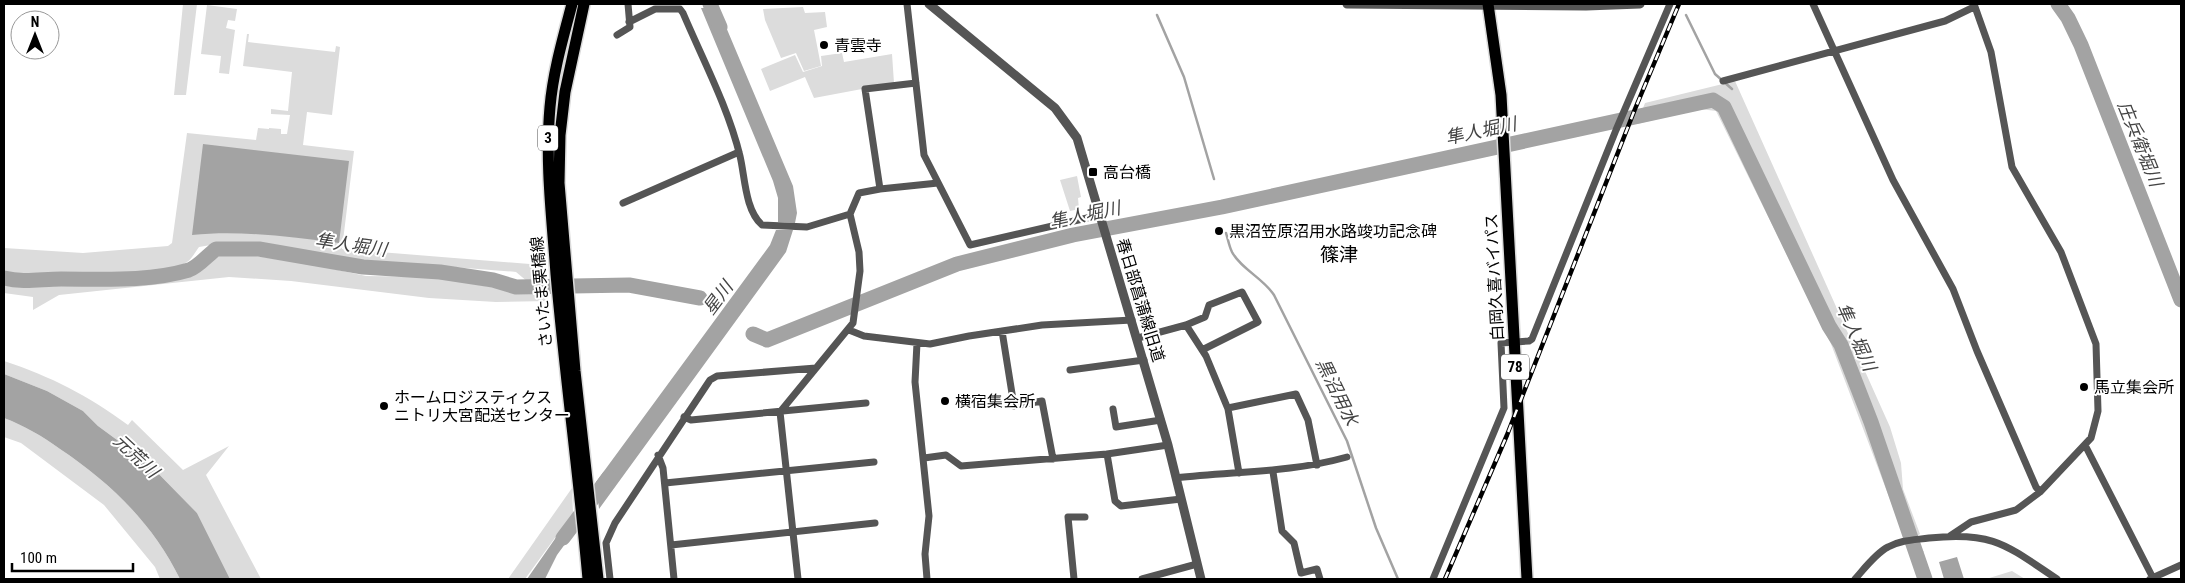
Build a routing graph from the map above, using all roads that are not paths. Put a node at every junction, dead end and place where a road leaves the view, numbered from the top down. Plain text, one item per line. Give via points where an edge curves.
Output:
1 (572, 4) edge
2 (584, 4) edge
3 (628, 4) edge
4 (907, 4) edge
5 (929, 4) edge
6 (1347, 4) edge
7 (1488, 4) edge
8 (1640, 4) edge
9 (1670, 4) edge
10 (1813, 4) edge
11 (1974, 6) edge
12 (629, 22) junction
13 (617, 35) dead end
14 (1835, 51) junction
15 (1723, 81) dead end
16 (916, 83) junction
17 (739, 152) junction
18 (938, 183) junction
19 (880, 189) junction
20 (623, 203) dead end
21 (850, 214) junction
22 (1101, 218) junction
23 (561, 274) junction
24 (563, 294) junction
25 (1132, 320) junction
26 (1186, 325) junction
27 (849, 330) junction
28 (1002, 331) junction
29 (1138, 338) junction
30 (1514, 341) junction
31 (917, 343) junction
32 (1202, 350) junction
33 (1144, 360) junction
34 (816, 368) junction
35 (1070, 370) dead end
36 (866, 403) dead end
37 (1228, 408) junction
38 (1113, 409) dead end
39 (780, 412) junction
40 (684, 417) junction
41 (1161, 420) junction
42 (1168, 444) junction
43 (2085, 445) junction
44 (1107, 454) junction
45 (658, 455) junction
46 (1347, 457) dead end
47 (924, 458) junction
48 (1053, 459) junction
49 (874, 462) dead end
50 (1317, 465) junction
51 (787, 470) junction
52 (1273, 472) junction
53 (1239, 473) junction
54 (1176, 478) junction
55 (665, 484) junction
56 (2040, 492) junction
57 (1181, 499) junction
58 (1085, 516) dead end
59 (875, 522) dead end
60 (793, 532) junction
61 (1950, 536) junction
62 (671, 545) junction
63 (1197, 564) junction
64 (2181, 566) edge
65 (2151, 578) edge
66 (588, 579) edge
67 (598, 579) edge
68 (610, 579) edge
69 (674, 579) edge
70 (798, 579) edge
71 (927, 579) edge
72 (1074, 579) edge
73 (1142, 579) edge
74 (1201, 579) edge
75 (1320, 579) edge
76 (1433, 579) edge
77 (1526, 579) edge
78 (1855, 579) edge
79 (2056, 579) edge

1 - 23 main road, さいたま栗橋線 / 3 via 558,54 550,108 548,184
2 - 23 main road, さいたま栗橋線 / 3 via 569,69 560,135
3 - 12 street
4 - 16 street
5 - 22 street, 春日部菖蒲線旧道 via 1055,108 1067,122 1083,154
6 - 7 street
7 - 8 street
7 - 30 main road, 白岡久喜バイパス / 78 via 1498,72
9 - 30 street via 1532,339
10 - 14 street
11 - 14 street via 1945,20
11 - 43 street via 1991,52 2012,168 2061,252 2096,344 2098,411 2091,438
12 - 13 street via 630,27
12 - 17 street via 655,9 680,9
14 - 15 street
14 - 56 street via 1893,180 1953,289
16 - 18 street via 924,155
16 - 19 street via 865,89
17 - 20 street
17 - 21 street via 752,210 758,222 766,226 797,227
18 - 19 street
18 - 22 street via 970,245
19 - 21 street via 859,193
21 - 27 street via 859,252 860,286
22 - 25 street, 春日部菖蒲線旧道
23 - 24 main road, さいたま栗橋線 / 3
24 - 66 main road, さいたま栗橋線 / 3
24 - 67 main road, さいたま栗橋線 / 3
25 - 28 street via 1042,325
25 - 29 street, 春日部菖蒲線旧道
26 - 29 street
26 - 32 street
26 - 32 street via 1205,317 1209,305 1242,292 1258,322
27 - 31 street via 864,336
27 - 34 street
28 - 31 street via 939,343
28 - 48 street via 1014,406 1042,402
29 - 33 street, 春日部菖蒲線旧道
30 - 76 street via 1501,343 1504,408
30 - 77 main road, 白岡久喜バイパス / 78
31 - 47 street via 915,382
32 - 37 street
33 - 35 street
33 - 41 street, 春日部菖蒲線旧道
34 - 39 street
34 - 40 street via 717,376 710,380
36 - 39 street
37 - 50 street via 1296,394 1308,420
37 - 53 street
38 - 41 street via 1116,427
39 - 40 street via 691,420
39 - 51 street
40 - 45 street
41 - 42 street, 春日部菖蒲線旧道
42 - 44 street
42 - 54 street, 春日部菖蒲線旧道
43 - 56 street
43 - 65 street
44 - 48 street
44 - 57 street via 1115,501 1121,506
45 - 55 street
45 - 68 street via 608,536
46 - 50 street
47 - 48 street via 946,456 961,466
47 - 71 street via 929,516 925,554
49 - 51 street
50 - 52 street
51 - 55 street
51 - 60 street
52 - 53 street
52 - 75 street via 1282,531 1294,543 1301,573 1318,569
53 - 54 street
54 - 57 street, 春日部菖蒲線旧道
55 - 62 street
56 - 61 street via 2016,510 1971,522
57 - 63 street, 春日部菖蒲線旧道
58 - 72 street via 1068,517
59 - 60 street
60 - 62 street
60 - 70 street
61 - 78 street via 1904,541 1886,547
61 - 79 street via 2007,545
62 - 69 street
63 - 73 street
63 - 74 street, 春日部菖蒲線旧道
64 - 65 street

